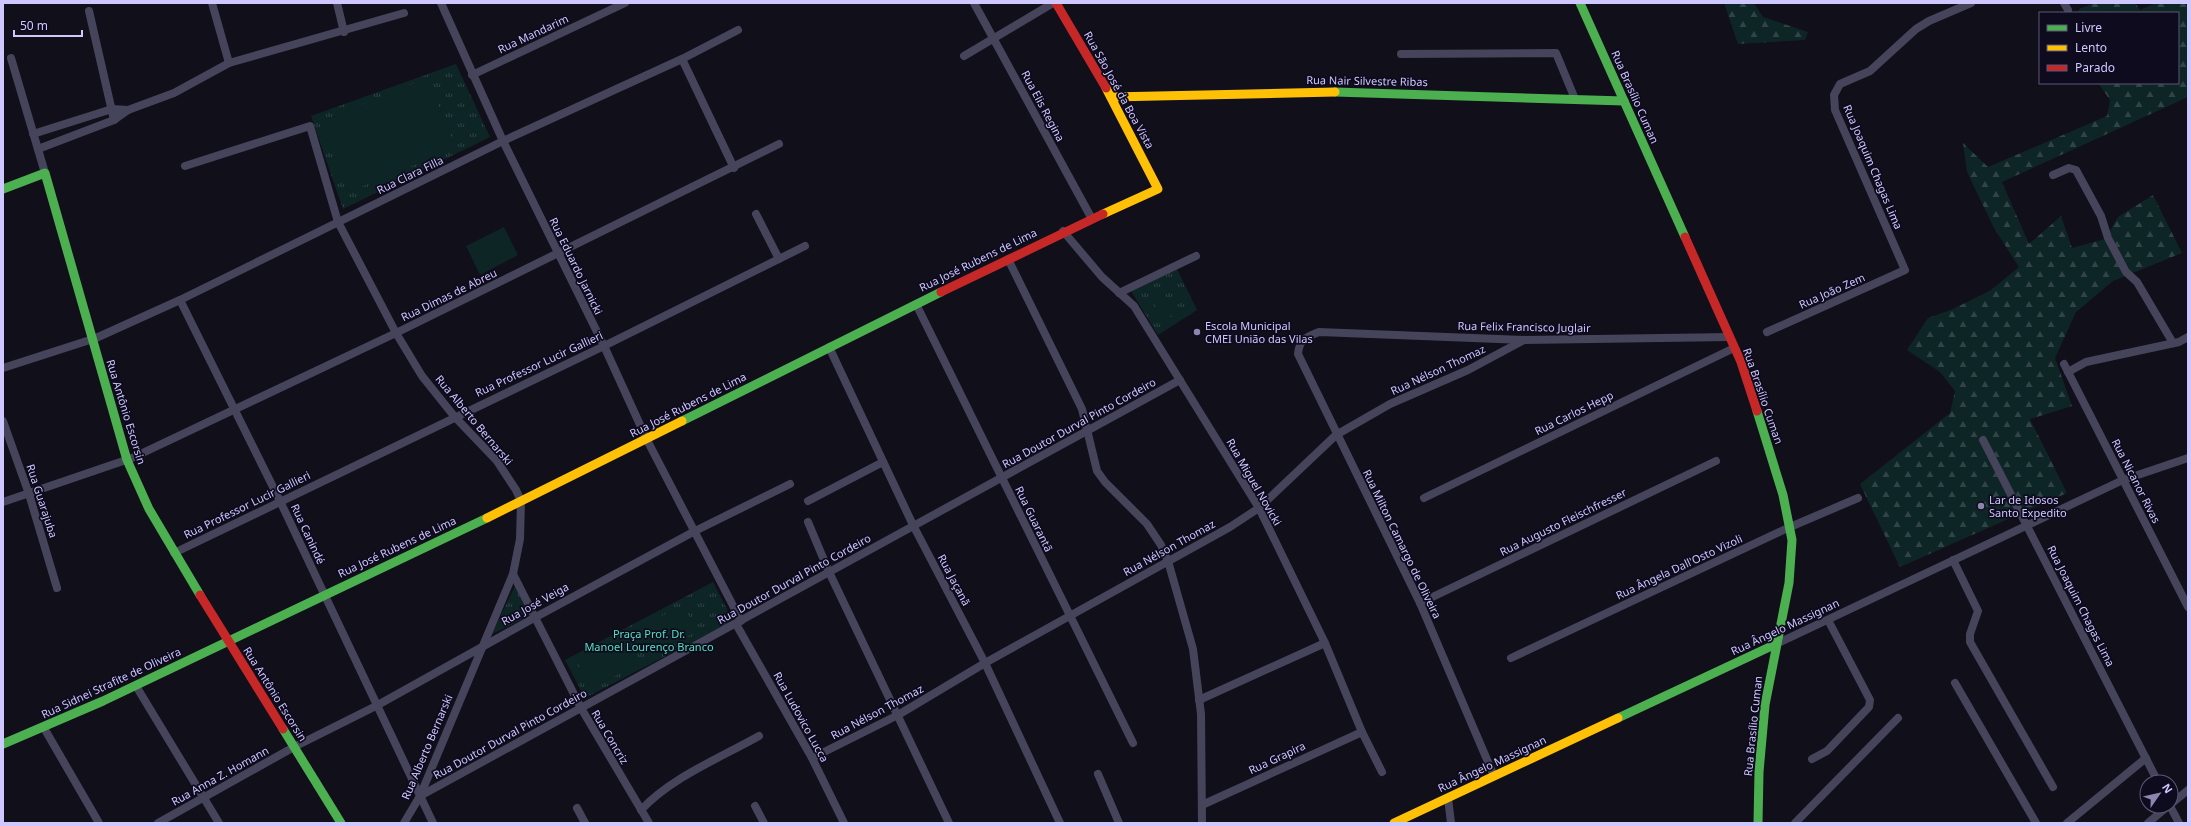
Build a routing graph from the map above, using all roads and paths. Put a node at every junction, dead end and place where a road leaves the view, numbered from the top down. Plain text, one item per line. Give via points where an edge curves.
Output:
1 (212, 3) edge
2 (337, 3) edge
3 (441, 3) edge
4 (625, 3) edge
5 (974, 3) edge
6 (1053, 3) edge
7 (1056, 3) edge
8 (1580, 3) edge
9 (1971, 3) edge
10 (89, 11) dead end
11 (404, 13) dead end
12 (738, 30) dead end
13 (344, 32) junction
14 (994, 38) junction
15 (1401, 54) dead end
16 (964, 56) dead end
17 (11, 58) dead end
18 (682, 59) junction
19 (229, 63) junction
20 (472, 75) junction
21 (1111, 98) junction
22 (1575, 99) junction
23 (1624, 101) junction
24 (112, 110) junction
25 (128, 110) junction
26 (114, 120) junction
27 (70, 123) junction
28 (33, 134) junction
29 (74, 135) junction
30 (503, 141) junction
31 (779, 144) dead end
32 (38, 149) junction
33 (185, 166) dead end
34 (734, 168) junction
35 (45, 173) junction
36 (2053, 175) dead end
37 (3, 189) edge
38 (1158, 189) joint
39 (756, 214) dead end
40 (1092, 219) junction
41 (338, 222) junction
42 (1063, 232) junction
43 (805, 246) dead end
44 (558, 254) junction
45 (1196, 256) dead end
46 (779, 259) junction
47 (1008, 259) junction
48 (1905, 270) joint
49 (1119, 293) junction
50 (180, 300) junction
51 (916, 304) junction
52 (1319, 332) joint
53 (1767, 332) dead end
54 (396, 333) junction
55 (1730, 337) junction
56 (2188, 337) edge
57 (91, 339) junction
58 (1524, 340) junction
59 (2172, 344) junction
60 (604, 346) junction
61 (828, 347) junction
62 (1734, 348) junction
63 (2064, 364) dead end
64 (3, 368) edge
65 (2068, 372) junction
66 (1180, 380) junction
67 (235, 410) junction
68 (454, 416) junction
69 (3, 421) edge
70 (1089, 431) junction
71 (1336, 435) junction
72 (647, 440) junction
73 (1983, 440) dead end
74 (2188, 458) edge
75 (127, 460) junction
76 (1716, 461) dead end
77 (883, 462) junction
78 (1002, 478) junction
79 (2123, 480) junction
80 (790, 484) dead end
81 (29, 494) junction
82 (1424, 498) dead end
83 (1858, 498) dead end
84 (280, 501) junction
85 (521, 501) junction
86 (808, 501) dead end
87 (3, 502) edge
88 (1259, 508) junction
89 (808, 522) dead end
90 (913, 525) junction
91 (2028, 525) junction
92 (1790, 527) junction
93 (695, 531) junction
94 (174, 553) junction
95 (1953, 560) junction
96 (1168, 561) junction
97 (829, 572) junction
98 (513, 574) junction
99 (58, 588) dead end
100 (325, 594) junction
101 (1420, 603) junction
102 (2188, 607) edge
103 (1070, 615) junction
104 (534, 618) junction
105 (1828, 620) junction
106 (739, 622) junction
107 (227, 640) junction
108 (1325, 643) junction
109 (1776, 644) junction
110 (482, 646) junction
111 (1511, 658) dead end
112 (985, 663) junction
113 (1955, 683) dead end
114 (136, 686) junction
115 (1199, 700) junction
116 (376, 706) junction
117 (581, 708) junction
118 (898, 715) junction
119 (1898, 718) dead end
120 (44, 728) junction
121 (1362, 732) junction
122 (759, 736) dead end
123 (1133, 743) dead end
124 (3, 744) edge
125 (294, 747) junction
126 (812, 758) junction
127 (2146, 758) junction
128 (1812, 759) dead end
129 (1382, 772) dead end
130 (1098, 774) dead end
131 (2154, 774) edge
132 (1494, 776) junction
133 (2053, 787) dead end
134 (2188, 790) edge
135 (420, 796) junction
136 (204, 798) junction
137 (1448, 798) junction
138 (2179, 798) edge
139 (1202, 805) junction
140 (755, 806) dead end
141 (577, 808) dead end
142 (641, 810) junction
143 (2159, 814) edge
144 (2174, 814) edge
145 (99, 823) edge
146 (158, 823) edge
147 (219, 823) edge
148 (341, 823) edge
149 (404, 823) edge
150 (433, 823) edge
151 (585, 823) edge
152 (649, 823) edge
153 (764, 823) edge
154 (844, 823) edge
155 (949, 823) edge
156 (1060, 823) edge
157 (1119, 823) edge
158 (1202, 823) edge
159 (1394, 823) edge
160 (1451, 823) edge
161 (1758, 823) edge
162 (1795, 823) edge
163 (2036, 823) edge
164 (2067, 823) edge
165 (2148, 823) edge
166 (2179, 823) edge

1 - 19 street
2 - 13 street
3 - 20 street, Rua Eduardo Jarnicki
4 - 20 street, Rua Mandarim
5 - 14 street, Rua Elis Regina
6 - 14 street
7 - 21 street, Rua São José da Boa Vista
8 - 23 street, Rua Brasílio Cuman
9 - 48 street, Rua Joaquim Chagas Lima via 1916,29 1870,71 1840,84 1834,95 1835,110
10 - 24 street
11 - 13 street
12 - 18 street, Rua Clara Filla
13 - 19 street
14 - 16 street
14 - 40 street, Rua Elis Regina
15 - 22 street via 1556,53
17 - 28 street, Rua Antônio Escorsin
18 - 30 street, Rua Clara Filla
18 - 34 street
19 - 25 street via 174,93
20 - 30 street, Rua Eduardo Jarnicki
21 - 22 street, Rua Nair Silvestre Ribas via 1317,92
21 - 38 street, Rua São José da Boa Vista
22 - 23 street, Rua Nair Silvestre Ribas
23 - 55 street, Rua Brasílio Cuman
24 - 25 street
24 - 26 street
24 - 27 street
25 - 26 street
26 - 29 street
27 - 28 street
27 - 29 street
28 - 32 street, Rua Antônio Escorsin
29 - 32 street
30 - 41 street, Rua Clara Filla
30 - 44 street, Rua Eduardo Jarnicki
31 - 34 street, Rua Dimas de Abreu
32 - 35 street, Rua Antônio Escorsin
33 - 41 street, Rua Alberto Bernarski via 310,126
34 - 44 street, Rua Dimas de Abreu
35 - 37 street
35 - 57 street, Rua Antônio Escorsin
36 - 59 street via 2069,168 2076,170 2101,216 2108,238 2126,272 2137,282
38 - 40 street, Rua José Rubens de Lima
39 - 46 street
40 - 42 street, Rua José Rubens de Lima
41 - 50 street, Rua Clara Filla
41 - 54 street, Rua Alberto Bernarski
42 - 47 street, Rua José Rubens de Lima
42 - 49 street, Rua Miguel Novicki
43 - 46 street, Rua Professor Lucir Gallieri
44 - 54 street, Rua Dimas de Abreu
44 - 60 street, Rua Eduardo Jarnicki
45 - 49 street
46 - 60 street, Rua Professor Lucir Gallieri
47 - 51 street, Rua José Rubens de Lima
47 - 70 street via 1082,409
48 - 53 street, Rua João Zem
49 - 66 street, Rua Miguel Novicki via 1134,306
50 - 57 street, Rua Clara Filla
50 - 67 street, Rua Canindé
51 - 61 street, Rua José Rubens de Lima
51 - 78 street, Rua Guarantã
52 - 58 street, Rua Felix Francisco Juglair
52 - 71 street, Rua Milton Camargo de Oliveira via 1306,337 1299,345 1298,354
54 - 67 street, Rua Dimas de Abreu
54 - 68 street, Rua Alberto Bernarski via 422,376
55 - 58 street, Rua Felix Francisco Juglair
55 - 62 street, Rua Brasílio Cuman
56 - 59 street
57 - 64 street, Rua Clara Filla
57 - 75 street, Rua Antônio Escorsin
58 - 71 street, Rua Nélson Thomaz via 1468,370 1390,404
59 - 65 street via 2086,362
60 - 68 street, Rua Professor Lucir Gallieri
60 - 72 street, Rua Eduardo Jarnicki
61 - 72 street, Rua José Rubens de Lima
61 - 77 street, Rua Jaçanã
62 - 82 street, Rua Carlos Hepp
62 - 92 street, Rua Brasílio Cuman via 1752,393
63 - 65 street, Rua Nicanor Rivas
65 - 79 street, Rua Nicanor Rivas
66 - 70 street, Rua Doutor Durval Pinto Cordeiro
66 - 88 street, Rua Miguel Novicki
67 - 75 street, Rua Dimas de Abreu
67 - 84 street, Rua Canindé
68 - 84 street, Rua Professor Lucir Gallieri
68 - 85 street, Rua Alberto Bernarski via 497,461
69 - 81 street, Rua Guarajuba
70 - 78 street, Rua Doutor Durval Pinto Cordeiro
70 - 96 street via 1098,471 1105,482 1147,524
71 - 88 street, Rua Nélson Thomaz
71 - 101 street, Rua Milton Camargo de Oliveira
72 - 85 street, Rua José Rubens de Lima
72 - 93 street, Rua Eduardo Jarnicki
73 - 91 street, Rua Joaquim Chagas Lima
74 - 79 street, Rua Ângelo Massignan
75 - 81 street, Rua Dimas de Abreu
75 - 94 street, Rua Antônio Escorsin via 149,508
76 - 101 street, Rua Augusto Fleischfresser
77 - 86 street
77 - 90 street, Rua Jaçanã
78 - 90 street, Rua Doutor Durval Pinto Cordeiro
78 - 103 street, Rua Guarantã
79 - 91 street, Rua Ângelo Massignan
79 - 102 street, Rua Nicanor Rivas
80 - 93 street, Rua José Veiga
81 - 87 street, Rua Dimas de Abreu
81 - 99 street, Rua Guarajuba
83 - 92 street, Rua Ângela Dall'Osto Vizoli
84 - 94 street, Rua Professor Lucir Gallieri
84 - 100 street, Rua Canindé
85 - 98 street, Rua Alberto Bernarski via 520,539
85 - 100 street, Rua José Rubens de Lima
88 - 96 street, Rua Nélson Thomaz
88 - 108 street, Rua Miguel Novicki
89 - 97 street
90 - 97 street, Rua Doutor Durval Pinto Cordeiro
90 - 112 street, Rua Jaçanã
91 - 95 street, Rua Ângelo Massignan
91 - 127 street, Rua Joaquim Chagas Lima
92 - 109 street, Rua Brasílio Cuman via 1791,568
92 - 111 street, Rua Ângela Dall'Osto Vizoli
93 - 104 street, Rua José Veiga
93 - 106 street, Rua Eduardo Jarnicki
94 - 107 street, Rua Antônio Escorsin
95 - 105 street, Rua Ângelo Massignan
95 - 133 street via 1978,611 1970,642
96 - 103 street, Rua Nélson Thomaz
96 - 115 street via 1193,650
97 - 106 street, Rua Doutor Durval Pinto Cordeiro
97 - 118 street
98 - 104 street, Rua Concriz
98 - 110 street, Rua Alberto Bernarski
100 - 107 street, Rua José Rubens de Lima
100 - 116 street, Rua Canindé
101 - 132 street, Rua Milton Camargo de Oliveira
103 - 112 street, Rua Nélson Thomaz
103 - 123 street, Rua Guarantã
104 - 110 street, Rua José Veiga
104 - 117 street, Rua Concriz
105 - 109 street, Rua Ângelo Massignan
105 - 128 street via 1870,700 1870,707 1827,751
106 - 117 street, Rua Doutor Durval Pinto Cordeiro
106 - 126 street, Rua Ludovico Lucca
107 - 114 street, Rua Sidnei Strafite de Oliveira
107 - 125 street, Rua Antônio Escorsin
108 - 115 street
108 - 121 street, Rua Miguel Novicki
109 - 132 street, Rua Ângelo Massignan
109 - 161 street, Rua Brasílio Cuman via 1765,705
110 - 116 street, Rua José Veiga
110 - 135 street, Rua Alberto Bernarski
112 - 118 street, Rua Nélson Thomaz
112 - 156 street, Rua Jaçanã
113 - 163 street
114 - 120 street, Rua Sidnei Strafite de Oliveira
114 - 136 street
115 - 139 street
116 - 125 street, Rua José Veiga
116 - 135 street, Rua Canindé
117 - 135 street, Rua Doutor Durval Pinto Cordeiro
117 - 142 street, Rua Concriz
118 - 126 street, Rua Nélson Thomaz
118 - 155 street
119 - 162 street
120 - 124 street, Rua Sidnei Strafite de Oliveira
120 - 145 street
121 - 129 street, Rua Miguel Novicki
121 - 139 street, Rua Grapira
122 - 142 street via 676,782
125 - 136 street, Rua Anna Z. Homann
125 - 148 street, Rua Antônio Escorsin
126 - 154 street, Rua Ludovico Lucca
127 - 131 street, Rua Joaquim Chagas Lima
127 - 164 street
130 - 157 street
132 - 137 street, Rua Ângelo Massignan
134 - 138 street
135 - 149 street, Rua Alberto Bernarski
135 - 150 street, Rua Canindé
136 - 146 street, Rua Anna Z. Homann
136 - 147 street
137 - 159 street, Rua Ângelo Massignan
137 - 160 street
139 - 158 street
140 - 153 street
141 - 151 street
142 - 152 street, Rua Concriz
143 - 165 street
144 - 166 street

